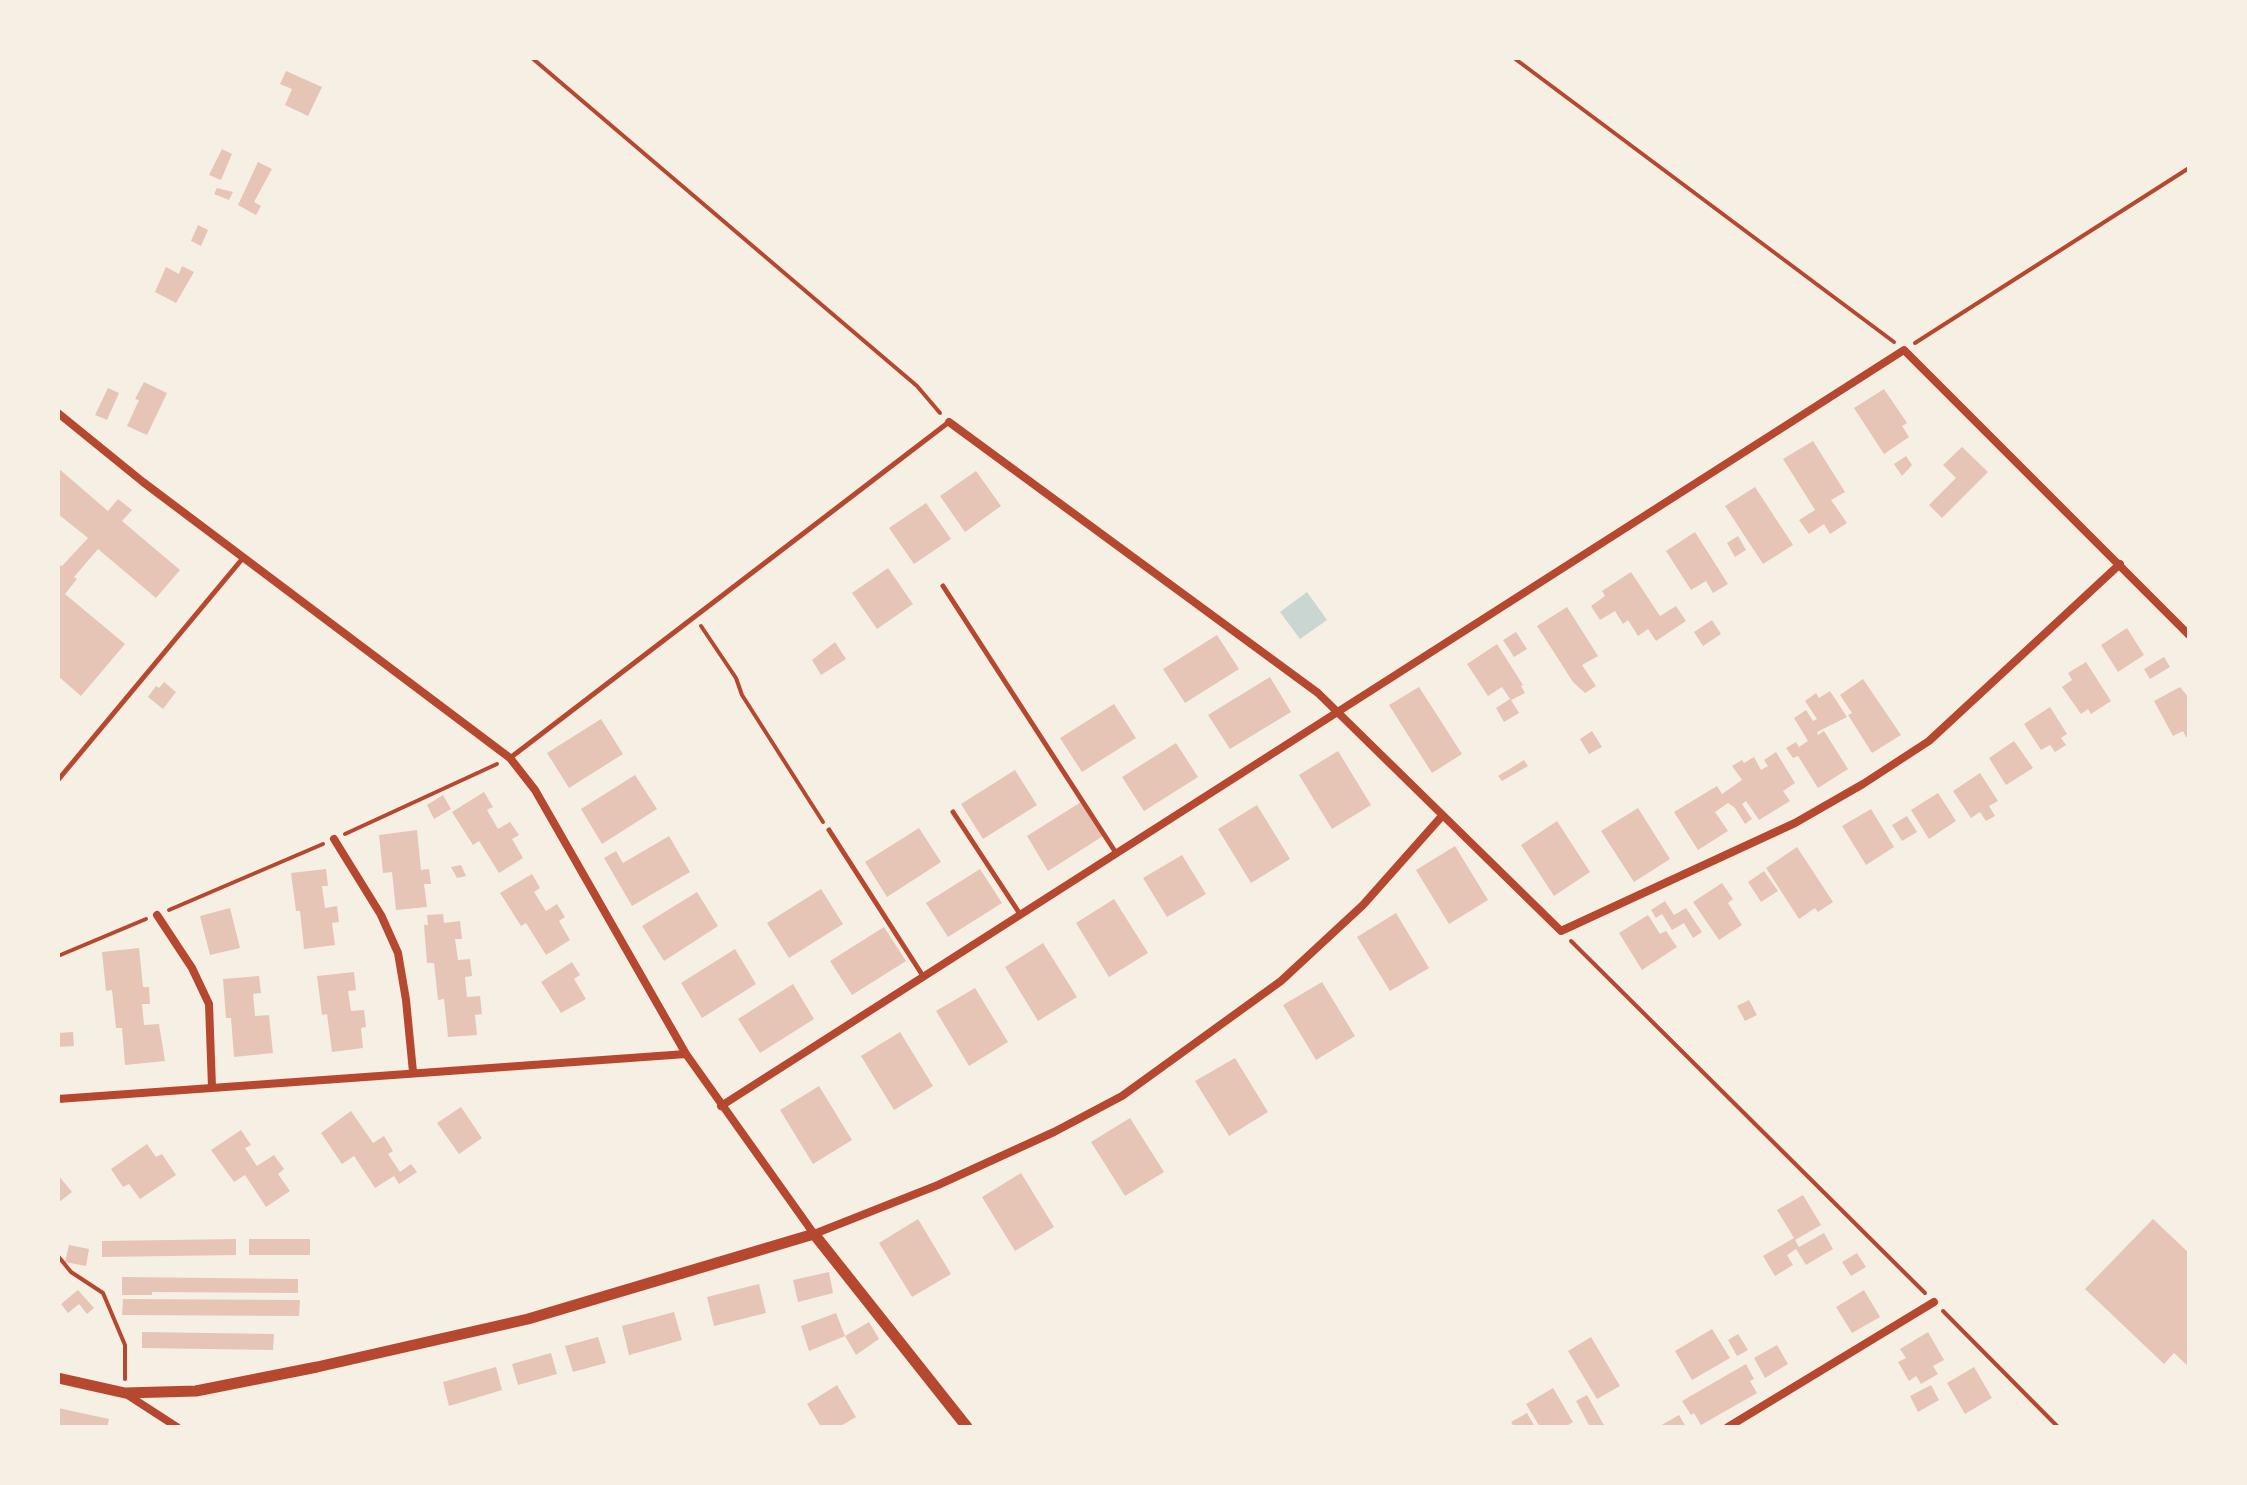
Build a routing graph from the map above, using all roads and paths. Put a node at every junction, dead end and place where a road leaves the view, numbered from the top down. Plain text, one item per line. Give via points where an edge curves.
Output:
1 (532, 58) edge
2 (1514, 58) edge
3 (2189, 168) edge
4 (1904, 350) junction
5 (58, 413) edge
6 (949, 422) junction
7 (244, 557) junction
8 (2120, 564) junction
9 (943, 586) dead end
10 (695, 618) junction
11 (2189, 635) edge
12 (1337, 713) junction
13 (510, 758) junction
14 (58, 780) edge
15 (953, 812) dead end
16 (1442, 816) junction
17 (829, 830) joint
18 (334, 839) junction
19 (1116, 853) junction
20 (1020, 914) junction
21 (157, 915) junction
22 (1561, 931) junction
23 (58, 956) edge
24 (923, 976) junction
25 (686, 1054) junction
26 (413, 1072) junction
27 (212, 1087) junction
28 (58, 1099) edge
29 (721, 1106) junction
30 (814, 1234) junction
31 (58, 1256) edge
32 (1934, 1302) junction
33 (58, 1378) edge
34 (125, 1393) junction
35 (177, 1427) edge
36 (967, 1427) edge
37 (1728, 1427) edge
38 (2058, 1427) edge

1 - 6 path via 917,386
2 - 4 path
3 - 4 path
4 - 8 street
4 - 12 street
5 - 7 street
6 - 10 lane
6 - 12 street via 1318,693
7 - 13 street
7 - 14 lane
8 - 11 street
8 - 22 street via 1929,741 1795,823
9 - 19 lane
10 - 13 lane
10 - 17 path
12 - 16 street
12 - 19 street
13 - 18 path
13 - 25 street via 535,790
15 - 20 lane
16 - 22 street
16 - 30 street via 1363,905 1281,981 1122,1096 967,1172
17 - 24 lane
18 - 21 path
18 - 26 street via 398,953
19 - 20 street
20 - 24 street
21 - 23 path
21 - 27 street via 209,1004
22 - 32 path
24 - 29 street
25 - 26 street
25 - 29 street
26 - 27 street
27 - 28 street
29 - 30 street
30 - 34 street via 528,1319 196,1391
30 - 36 street
31 - 34 path via 71,1272 103,1293 125,1345
32 - 37 street
32 - 38 path
33 - 34 street
34 - 35 street

